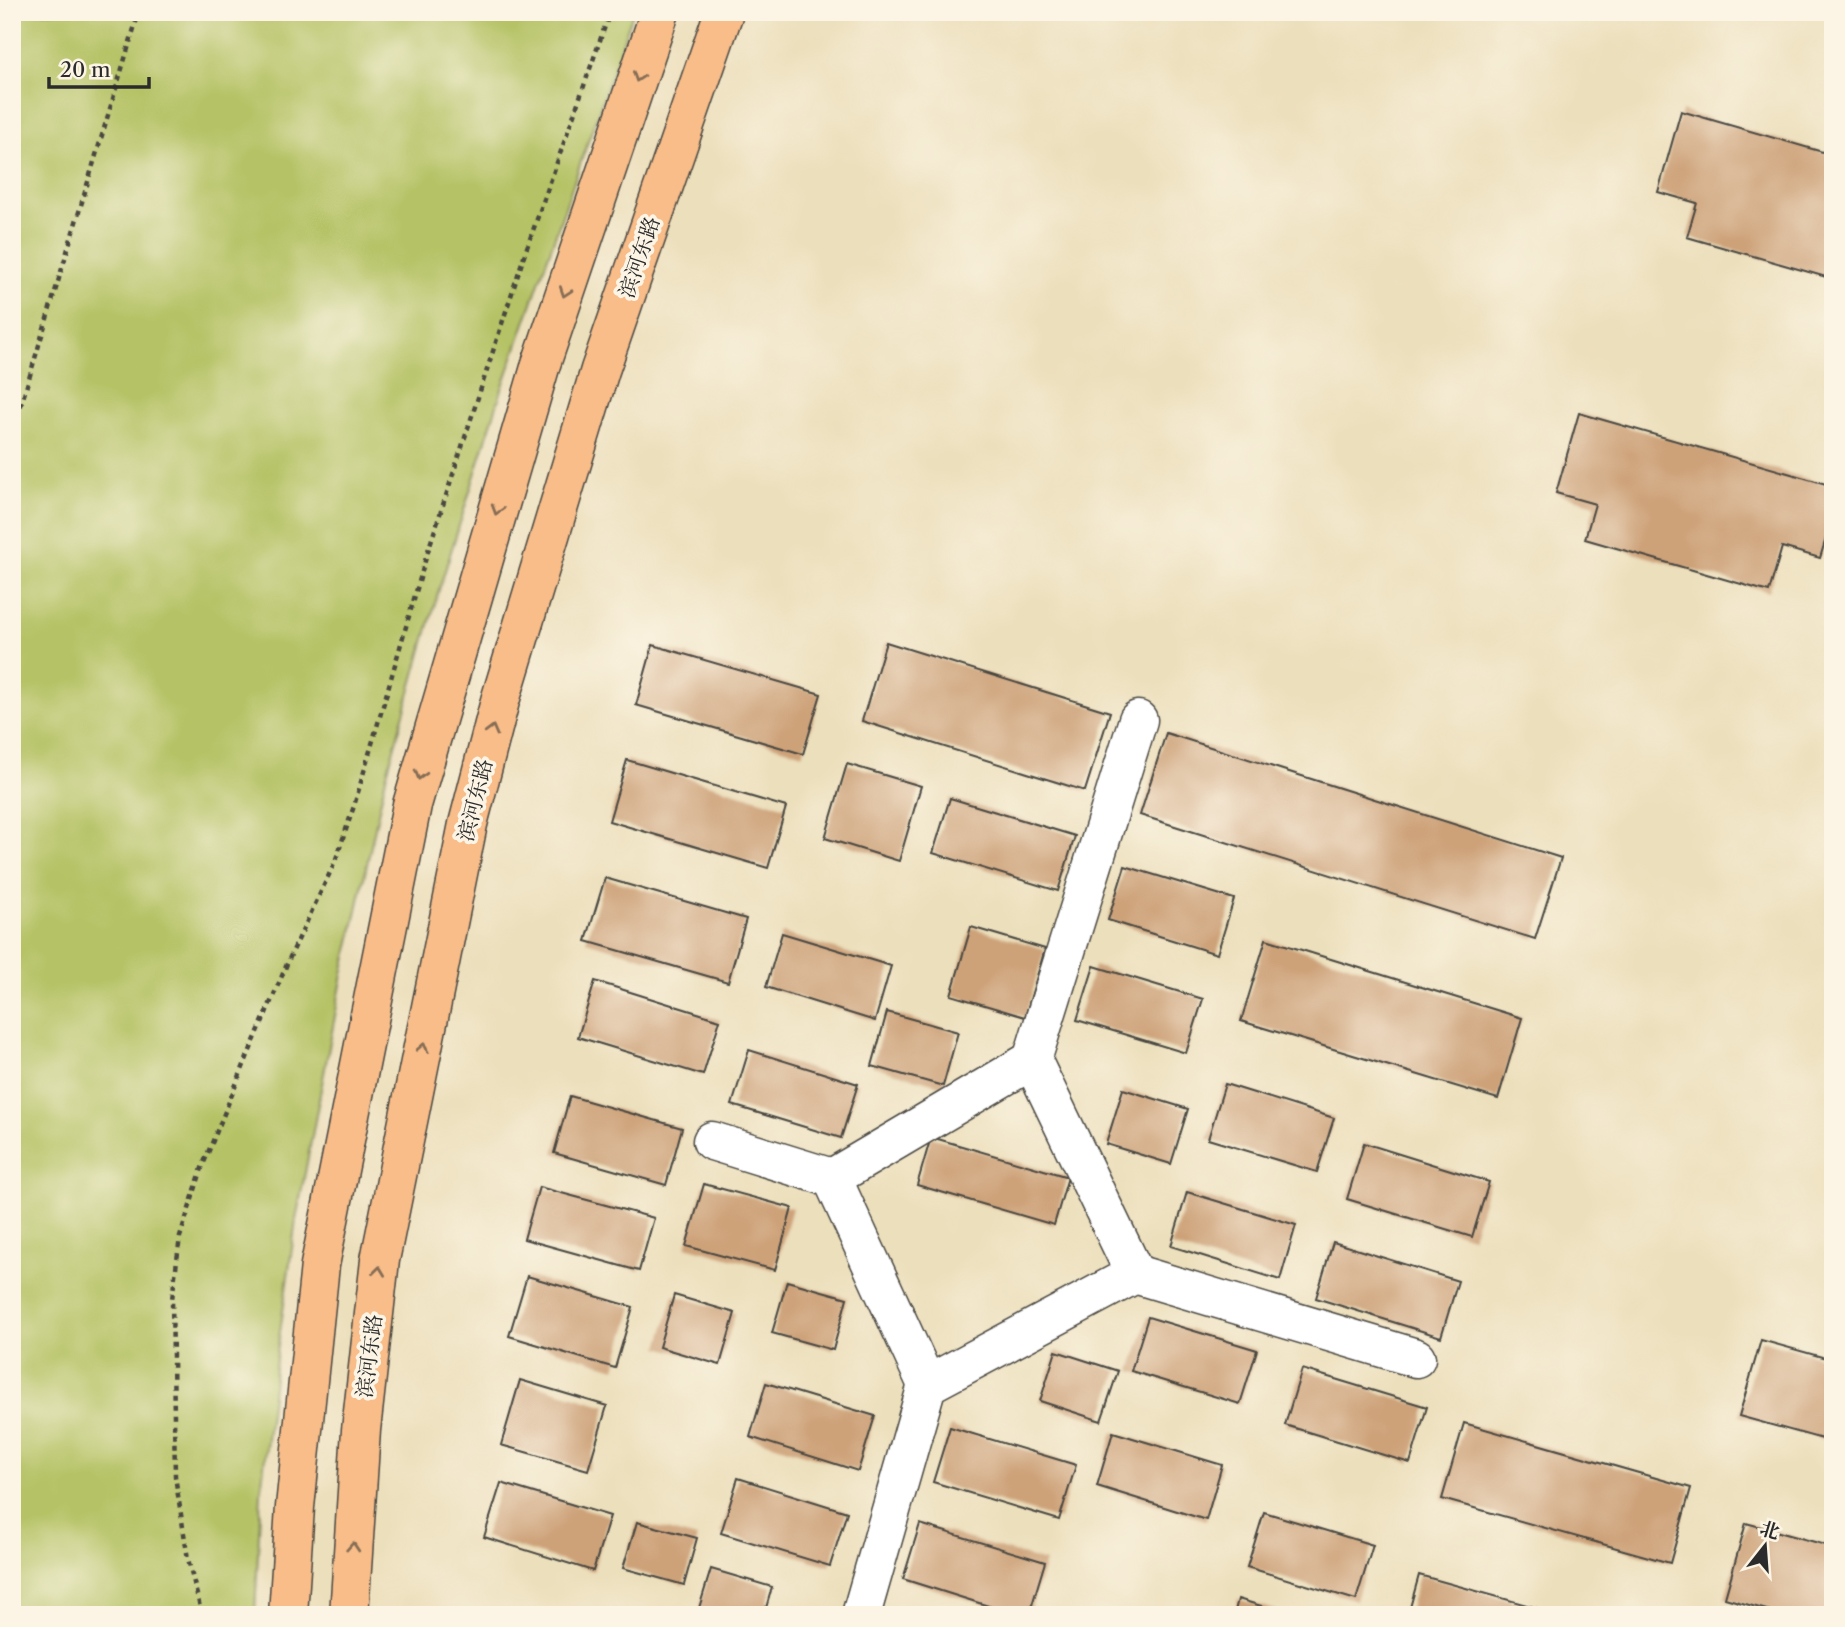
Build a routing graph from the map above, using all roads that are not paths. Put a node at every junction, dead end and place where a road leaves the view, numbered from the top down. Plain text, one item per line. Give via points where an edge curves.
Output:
1 (660, 12) edge
2 (724, 12) edge
3 (1138, 720) dead end
4 (1032, 1060) junction
5 (712, 1141) dead end
6 (831, 1178) junction
7 (1135, 1274) junction
8 (1416, 1358) dead end
9 (928, 1385) junction
10 (288, 1615) edge
11 (349, 1615) edge
12 (861, 1615) edge

1 -> 10 main road via 541,364 412,805 320,1265
11 -> 2 main road, 滨河东路 via 361,1430 380,1260 467,824 600,370
3 - 4 street
4 - 6 street
4 - 7 street
5 - 6 street
6 - 9 street
7 - 8 street
7 - 9 street
9 - 12 street

